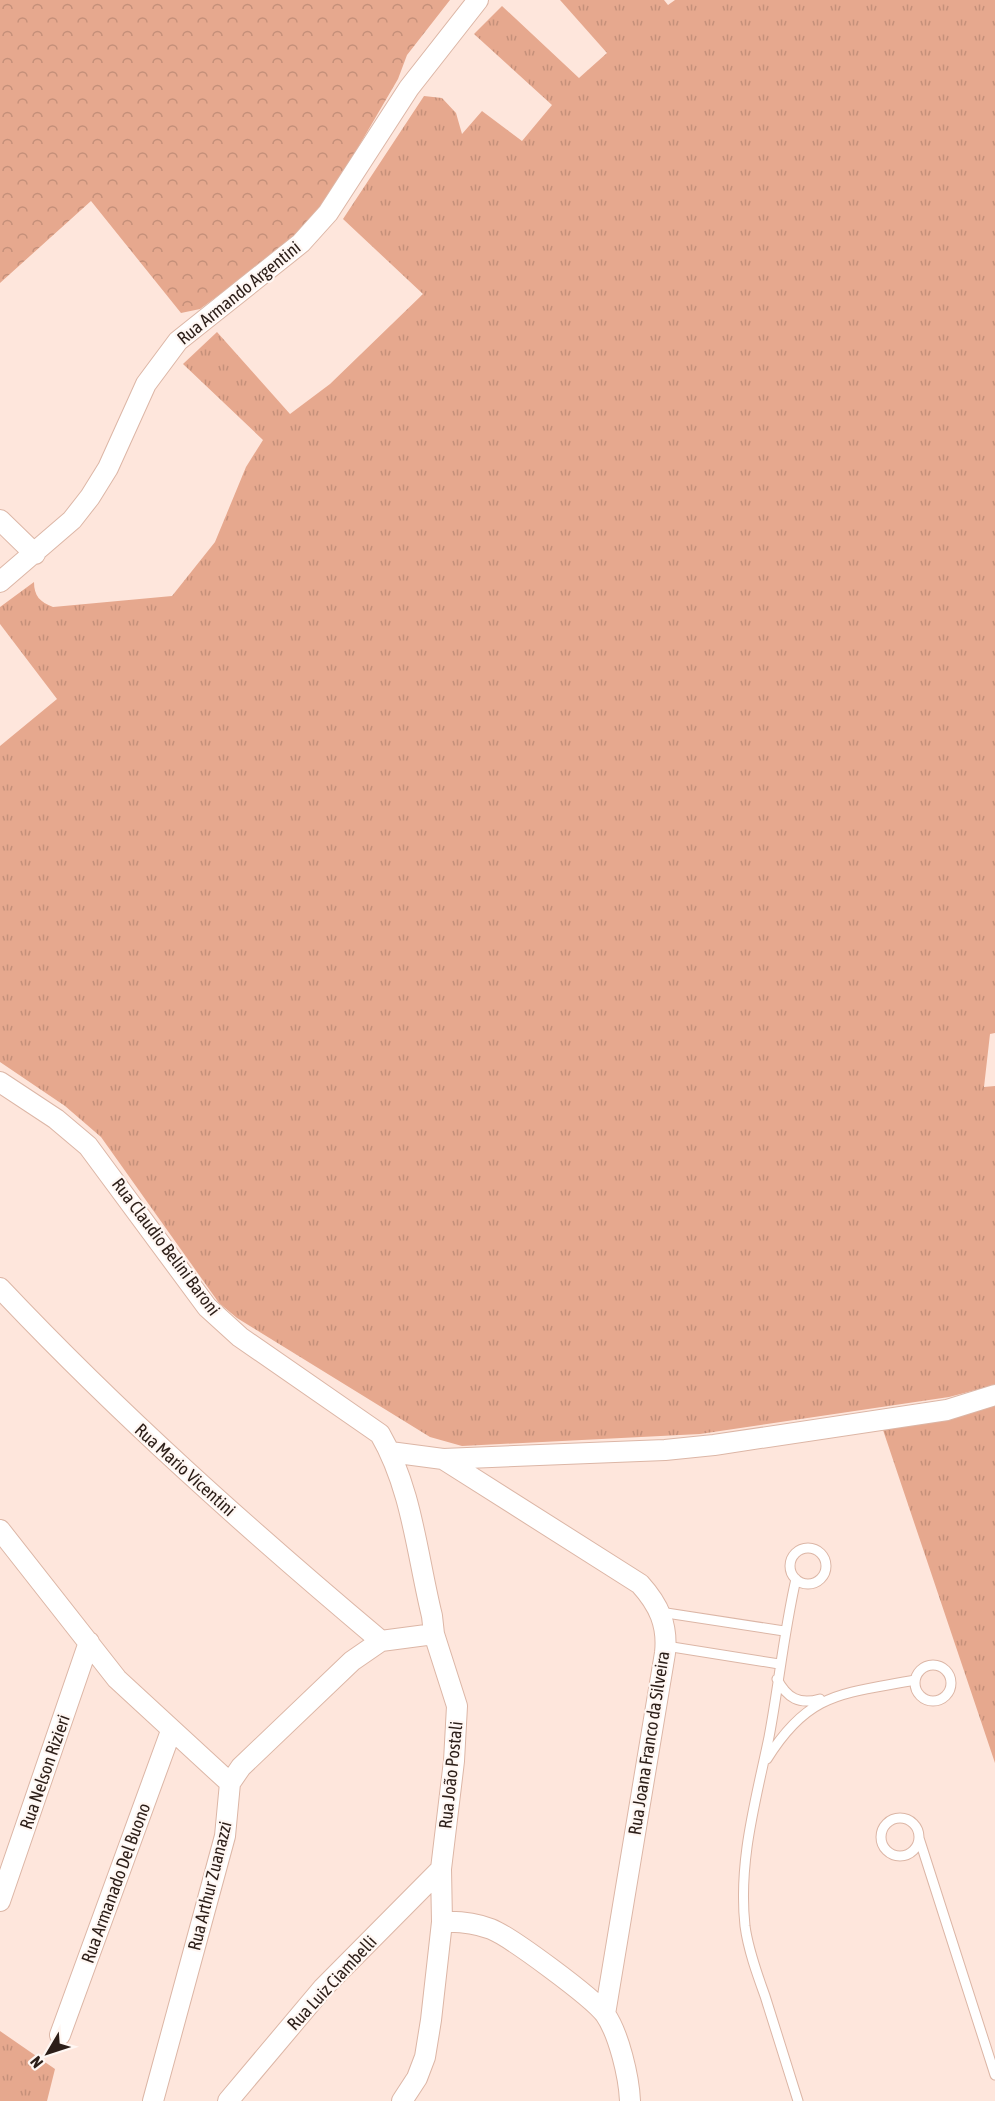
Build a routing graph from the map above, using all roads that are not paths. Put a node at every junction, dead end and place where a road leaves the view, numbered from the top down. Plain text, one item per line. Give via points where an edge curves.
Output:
1 (478, 0) edge
2 (0, 520) edge
3 (35, 554) junction
4 (0, 582) edge
5 (0, 1082) edge
6 (0, 1288) edge
7 (995, 1395) edge
8 (390, 1452) junction
9 (443, 1459) junction
10 (0, 1530) edge
11 (796, 1579) junction
12 (660, 1612) junction
13 (784, 1631) junction
14 (434, 1634) junction
15 (381, 1641) junction
16 (89, 1642) junction
17 (666, 1646) junction
18 (779, 1664) junction
19 (777, 1679) junction
20 (915, 1680) junction
21 (831, 1696) junction
22 (171, 1731) junction
23 (762, 1766) junction
24 (230, 1783) junction
25 (919, 1838) junction
26 (441, 1869) junction
27 (2, 1886) edge
28 (442, 1922) junction
29 (605, 2014) junction
30 (60, 2035) dead end
31 (995, 2075) edge
32 (153, 2101) edge
33 (228, 2101) edge
34 (402, 2101) edge
35 (630, 2101) edge
36 (798, 2101) edge

1 - 3 street, Rua Armando Argentini via 409,88 328,213 301,243 199,322 163,359 146,384 108,468 90,497 72,520
2 - 3 street
3 - 4 street, Rua Armando Argentini
5 - 8 street, Rua Claudio Belini Baroni via 56,1119 88,1146 207,1307 240,1337 380,1434
6 - 15 street, Rua Mario Vicentini via 141,1430
7 - 9 street via 948,1410 714,1445
8 - 9 street, Rua Joana Franco da Silveira
8 - 14 street, Rua João Postali via 408,1503
9 - 12 street, Rua Joana Franco da Silveira via 640,1584
10 - 16 street
11 - 11 lane via 809,1584 822,1578 826,1565 820,1552 807,1547 795,1553 790,1566
11 - 13 lane
12 - 13 lane
12 - 17 street, Rua Joana Franco da Silveira
13 - 18 lane
14 - 15 street
14 - 26 street, Rua João Postali via 457,1706
15 - 24 street via 352,1661
16 - 22 street via 117,1679
16 - 27 street, Rua Nelson Rizieri
17 - 18 lane
17 - 29 street, Rua Joana Franco da Silveira
18 - 19 lane
19 - 21 lane via 784,1692 796,1701 807,1703
19 - 23 lane
20 - 20 lane via 919,1694 931,1701 945,1697 952,1685 948,1671 935,1664 922,1668
20 - 21 lane
21 - 23 lane via 794,1723
22 - 24 street
22 - 30 street, Rua Armanado Del Buono
23 - 36 lane via 743,1869 746,1929
24 - 32 street, Rua Arthur Zuanazzi via 225,1836
25 - 25 lane via 916,1826 899,1817 886,1822 880,1833 886,1851 897,1856 914,1850
25 - 31 lane
26 - 28 street, Rua João Postali
26 - 33 street, Rua Luiz Ciambelli via 324,1988
28 - 29 street via 462,1921 493,1930 559,1975
28 - 34 street, Rua João Postali via 425,2057
29 - 35 street via 618,2045

